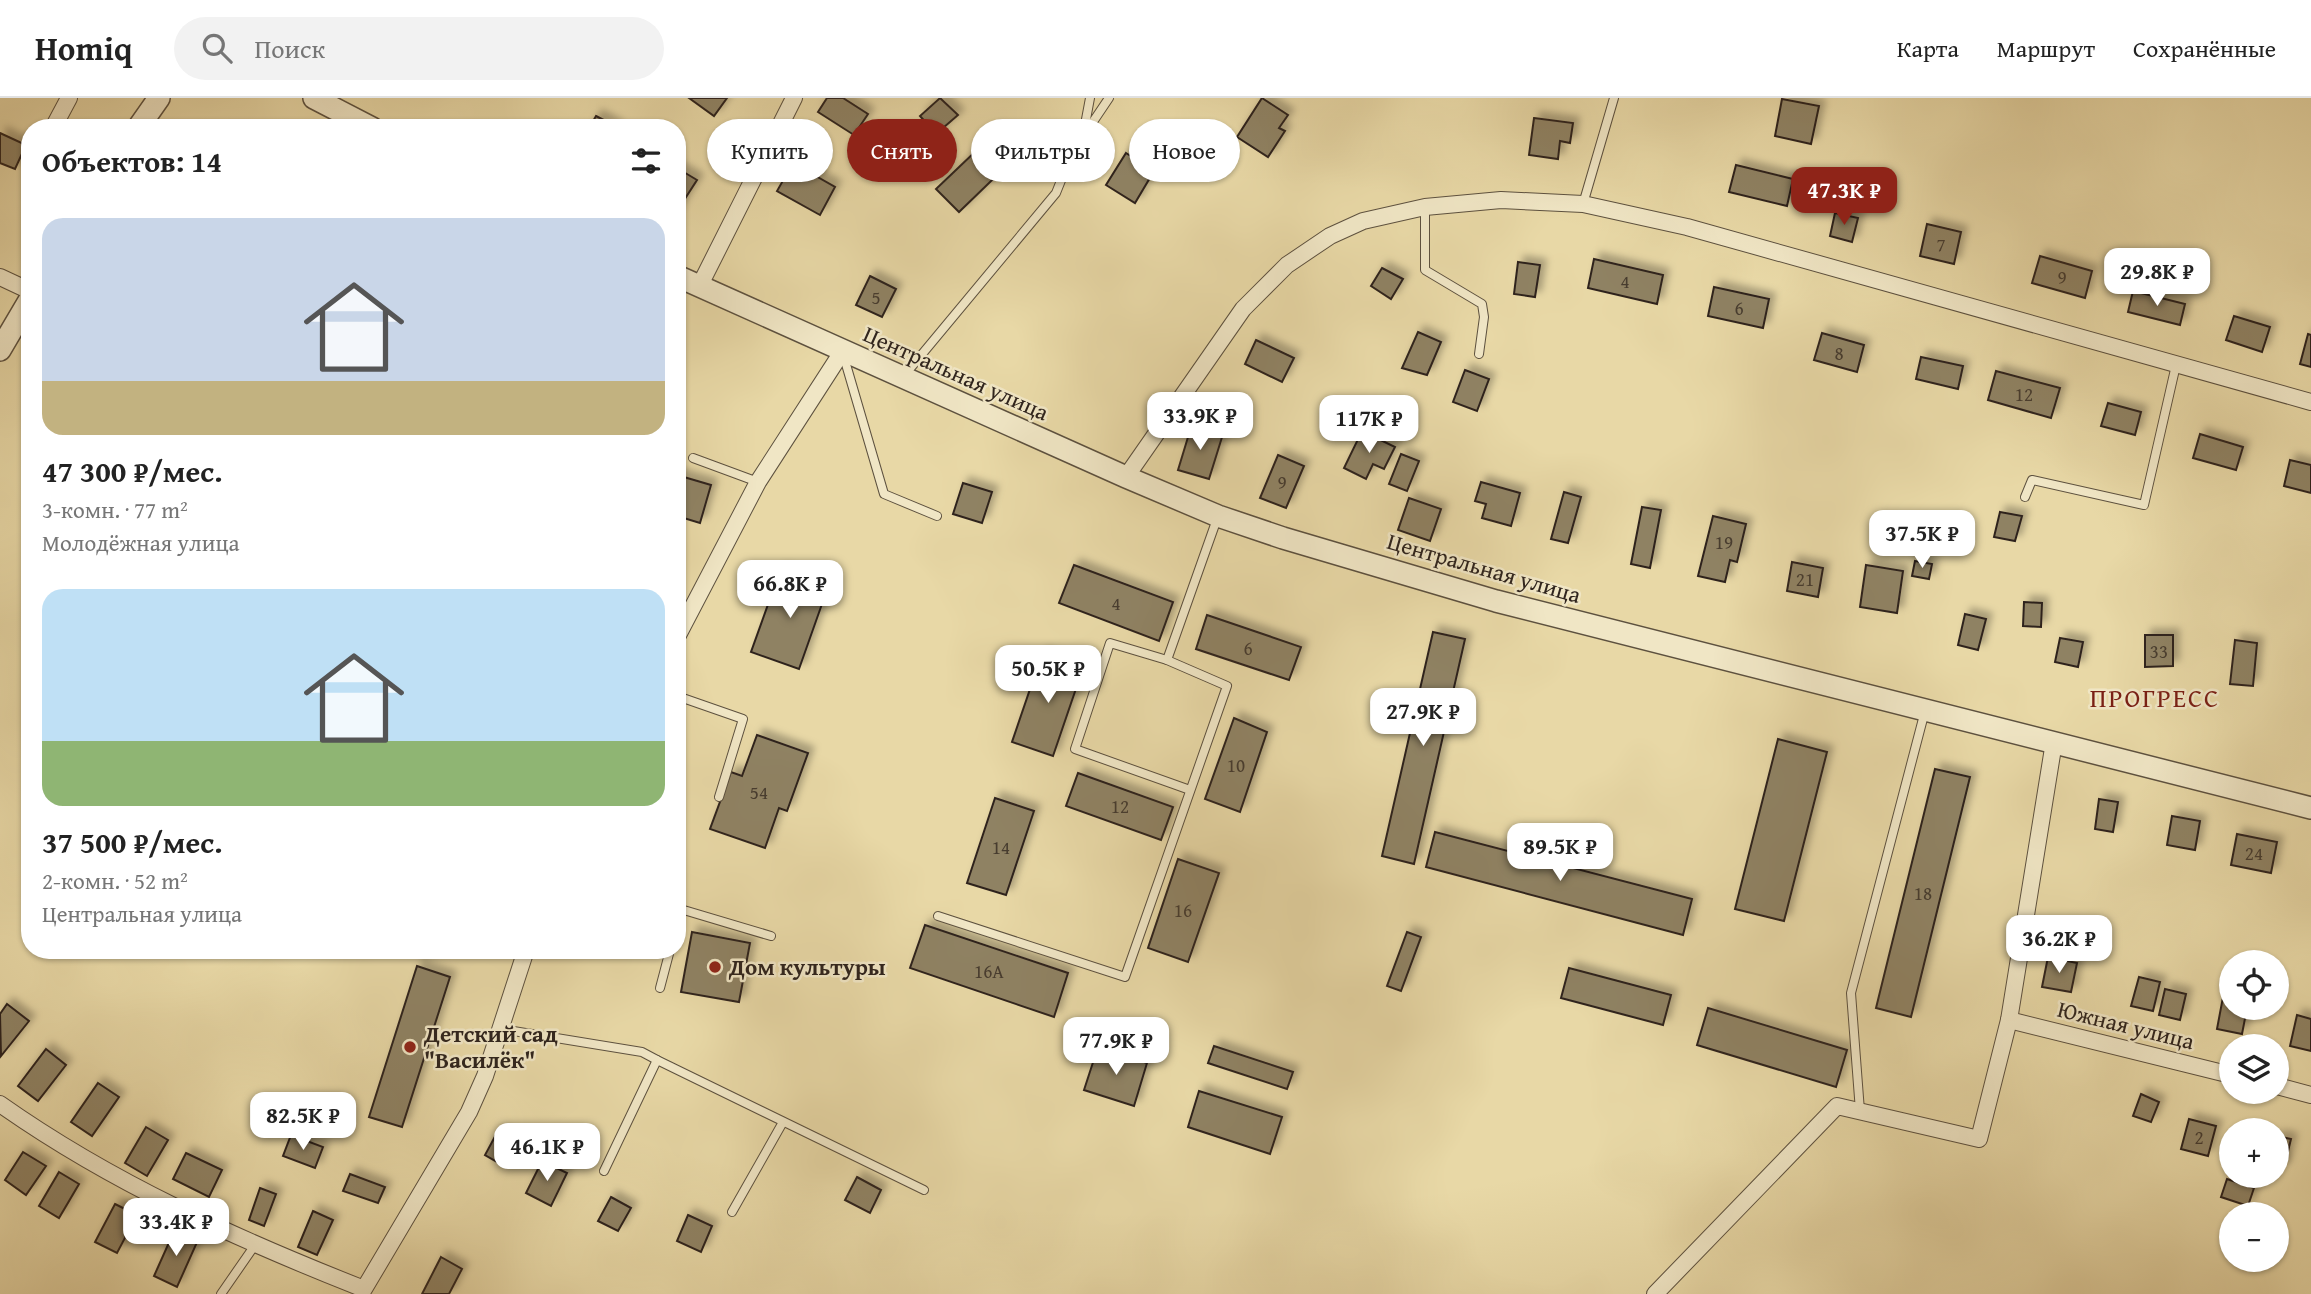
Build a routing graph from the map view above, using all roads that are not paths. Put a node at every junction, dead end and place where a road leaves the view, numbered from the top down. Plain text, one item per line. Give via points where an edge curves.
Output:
1 (69, 98) edge
2 (159, 98) edge
3 (794, 98) edge
4 (1090, 98) edge
5 (1109, 98) edge
6 (1614, 98) edge
7 (319, 99) edge
8 (58, 119) edge
9 (144, 119) edge
10 (353, 119) edge
11 (1086, 119) edge
12 (1093, 119) edge
13 (1060, 182) edge
14 (1583, 204) junction
15 (1425, 207) junction
16 (0, 277) edge
17 (686, 280) edge
18 (21, 287) edge
19 (699, 287) junction
20 (21, 314) edge
21 (0, 350) edge
22 (842, 352) junction
23 (1479, 354) dead end
24 (2176, 365) junction
25 (903, 376) junction
26 (2311, 402) edge
27 (693, 458) dead end
28 (1126, 477) junction
29 (758, 482) junction
30 (2025, 497) dead end
31 (937, 516) dead end
32 (1218, 516) junction
33 (686, 620) edge
34 (1167, 660) junction
35 (686, 699) edge
36 (1925, 711) junction
37 (2054, 742) junction
38 (1190, 790) junction
39 (719, 797) dead end
40 (2311, 808) edge
41 (686, 911) edge
42 (938, 916) dead end
43 (771, 936) dead end
44 (523, 959) edge
45 (668, 959) edge
46 (660, 988) dead end
47 (2009, 1020) junction
48 (501, 1028) junction
49 (657, 1060) junction
50 (2219, 1072) edge
51 (2289, 1089) edge
52 (2311, 1095) edge
53 (0, 1104) edge
54 (1860, 1111) junction
55 (783, 1122) junction
56 (604, 1171) dead end
57 (924, 1190) dead end
58 (732, 1212) dead end
59 (255, 1245) junction
60 (369, 1291) edge
61 (221, 1294) edge
62 (1655, 1294) edge

1 - 8 street
2 - 9 street
3 - 19 street
4 - 11 lane
5 - 12 lane
6 - 14 lane
7 - 10 street
13 - 25 lane via 1056,193
14 - 15 street via 1501,200
14 - 24 street via 1687,227
15 - 23 lane via 1425,270 1482,304
15 - 28 street via 1363,221 1330,236 1287,265 1243,309
16 - 18 street
17 - 19 street, Центральная улица
19 - 22 street, Центральная улица
20 - 21 street
22 - 25 street, Центральная улица
22 - 29 street
22 - 31 lane via 884,494
24 - 26 street
24 - 30 lane via 2144,505 2032,480
25 - 28 street, Центральная улица
27 - 29 lane
28 - 32 street, Центральная улица
29 - 33 street
32 - 34 lane
32 - 36 street, Центральная улица via 1496,601
34 - 38 lane via 1227,686
34 - 38 lane via 1110,643 1075,749
35 - 39 lane via 743,719
36 - 37 street, Центральная улица
36 - 54 lane via 1851,993
37 - 40 street, Центральная улица
37 - 47 street
38 - 42 lane via 1125,977
41 - 43 lane
44 - 48 street
45 - 46 lane
47 - 50 street, Южная улица
47 - 54 street via 1979,1139
48 - 49 lane via 642,1052
48 - 60 street via 469,1112
49 - 55 lane
49 - 56 lane
51 - 52 street
53 - 59 street via 59,1145
54 - 62 street via 1837,1106
55 - 57 lane
55 - 58 lane
59 - 60 street
59 - 61 lane

